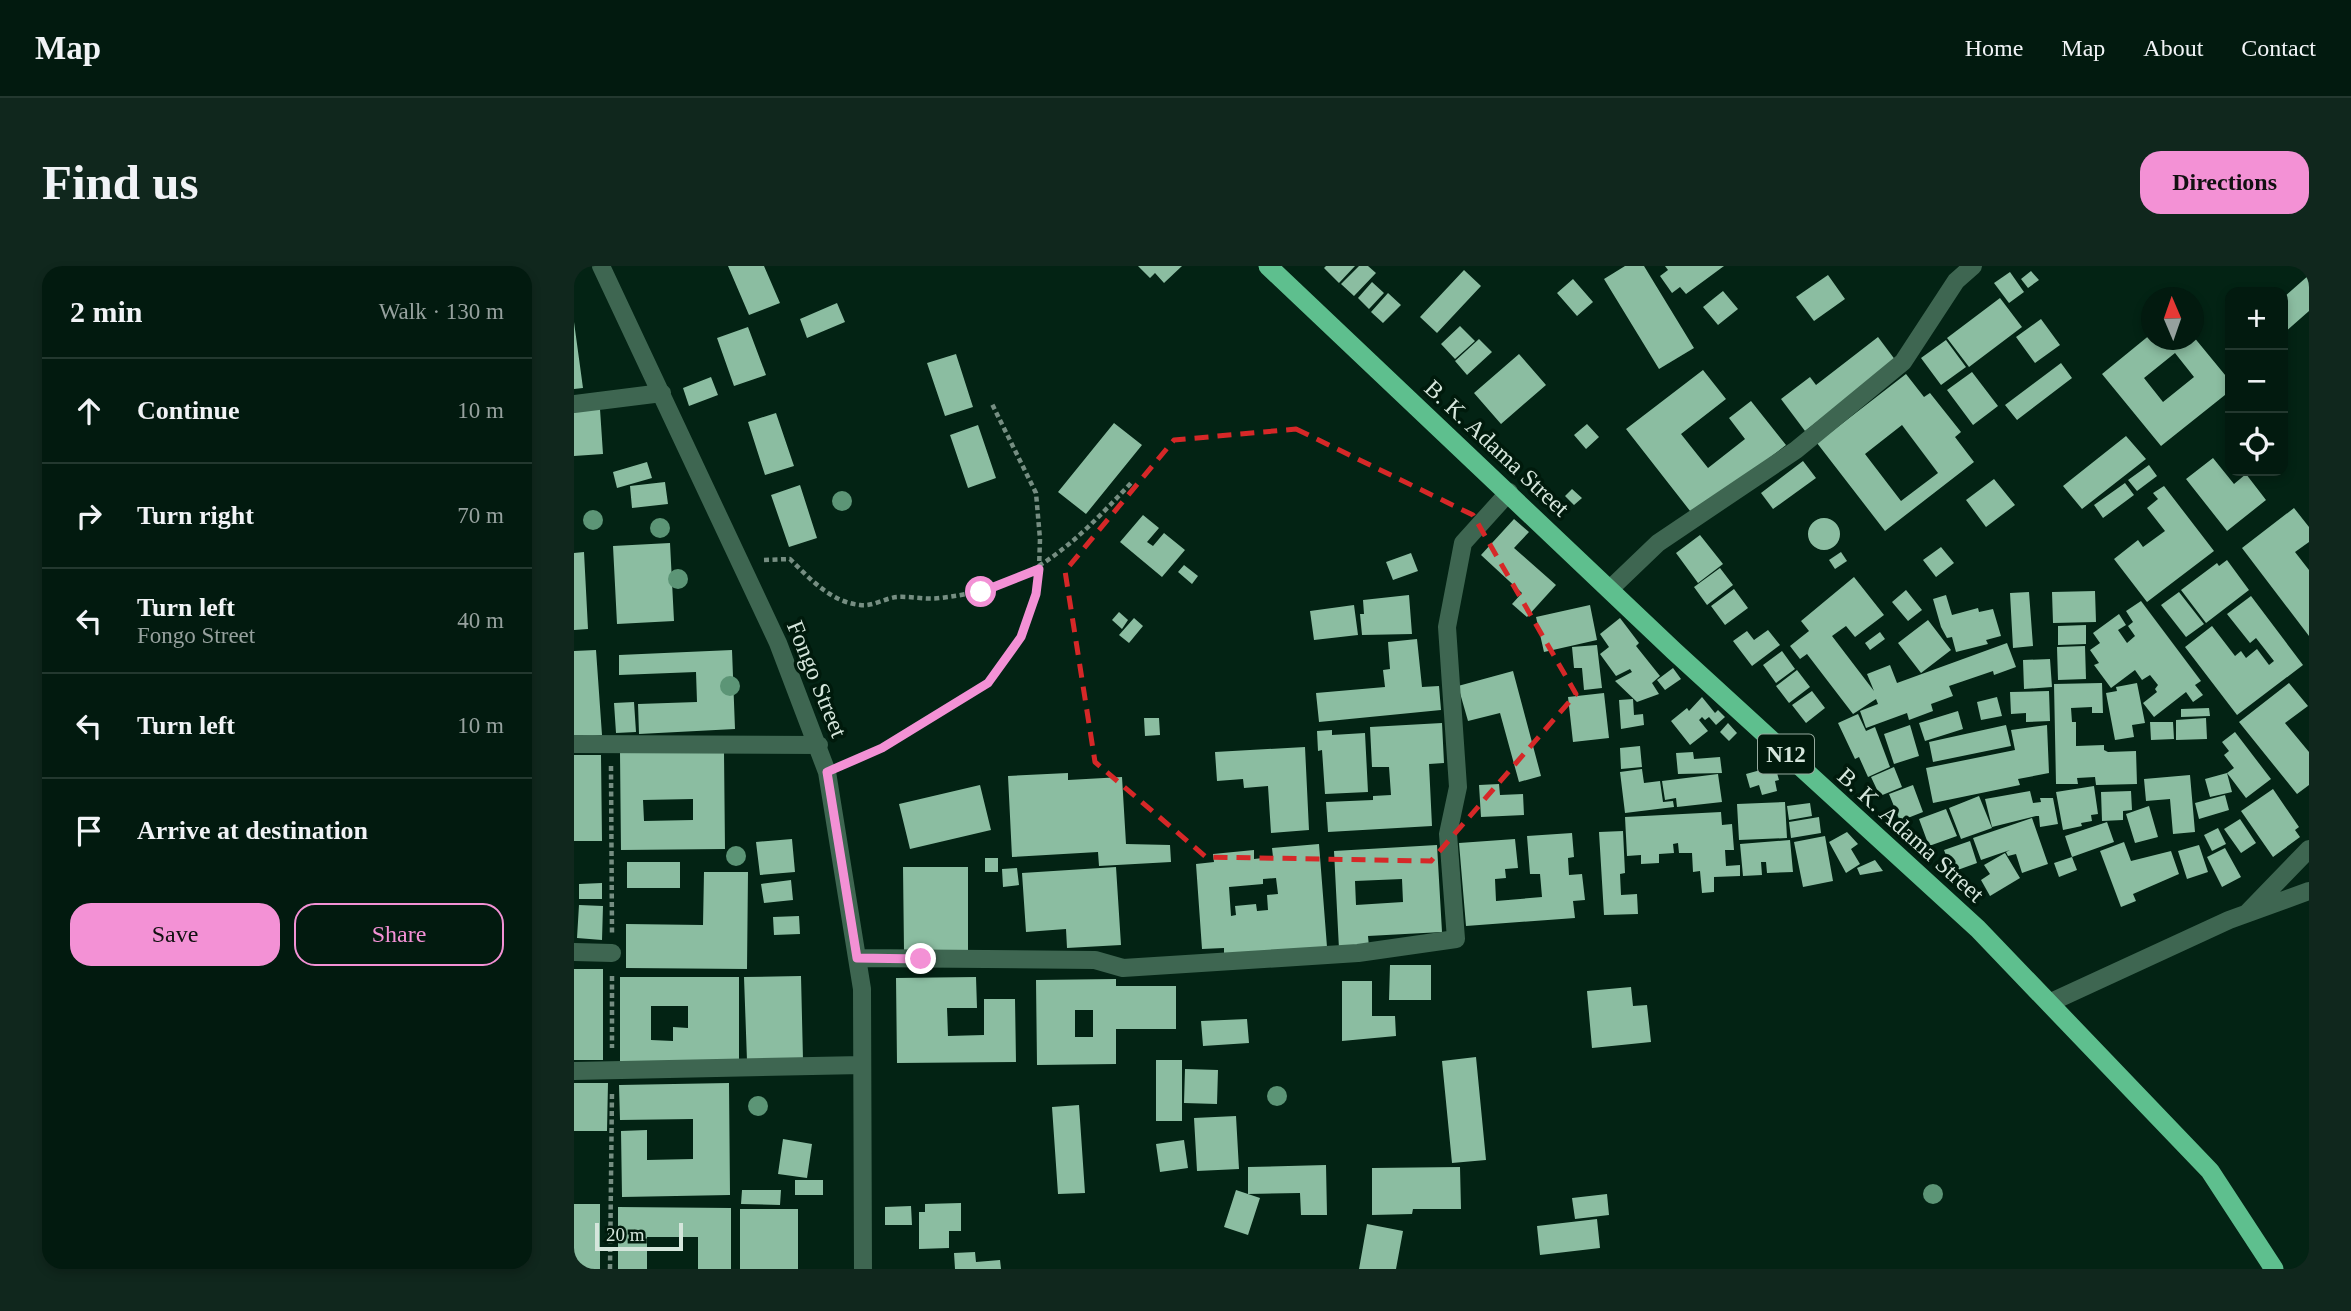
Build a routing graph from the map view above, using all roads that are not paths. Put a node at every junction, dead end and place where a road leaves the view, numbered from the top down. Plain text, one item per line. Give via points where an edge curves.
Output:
1 (601, 266) edge
2 (1268, 266) edge
3 (1973, 266) edge
4 (662, 393) junction
5 (574, 404) edge
6 (1509, 492) junction
7 (1610, 589) junction
8 (574, 744) edge
9 (819, 746) junction
10 (2309, 849) edge
11 (2309, 891) edge
12 (2245, 915) junction
13 (574, 952) edge
14 (612, 953) road end
15 (857, 958) junction
16 (2049, 1003) junction
17 (862, 1065) junction
18 (574, 1071) edge
19 (863, 1269) edge
20 (2274, 1269) edge

1 - 4 street, Fongo Street
2 - 6 highway, B. K. Adama Street / N12
3 - 7 street via 1956,281 1903,362 1796,450 1658,543
4 - 5 street
4 - 9 street, Fongo Street via 778,643
6 - 7 highway, B. K. Adama Street / N12
6 - 15 street via 1462,543 1447,627 1458,787 1448,834 1455,939 1358,953 1123,968 1095,960
7 - 16 highway, B. K. Adama Street / N12 via 1978,929
8 - 9 street
9 - 15 street, Fongo Street
10 - 12 street
11 - 12 street
12 - 16 street
13 - 14 street
15 - 17 street, Fongo Street via 862,989
16 - 20 highway, B. K. Adama Street / N12 via 2210,1171
17 - 18 street
17 - 19 street, Fongo Street

